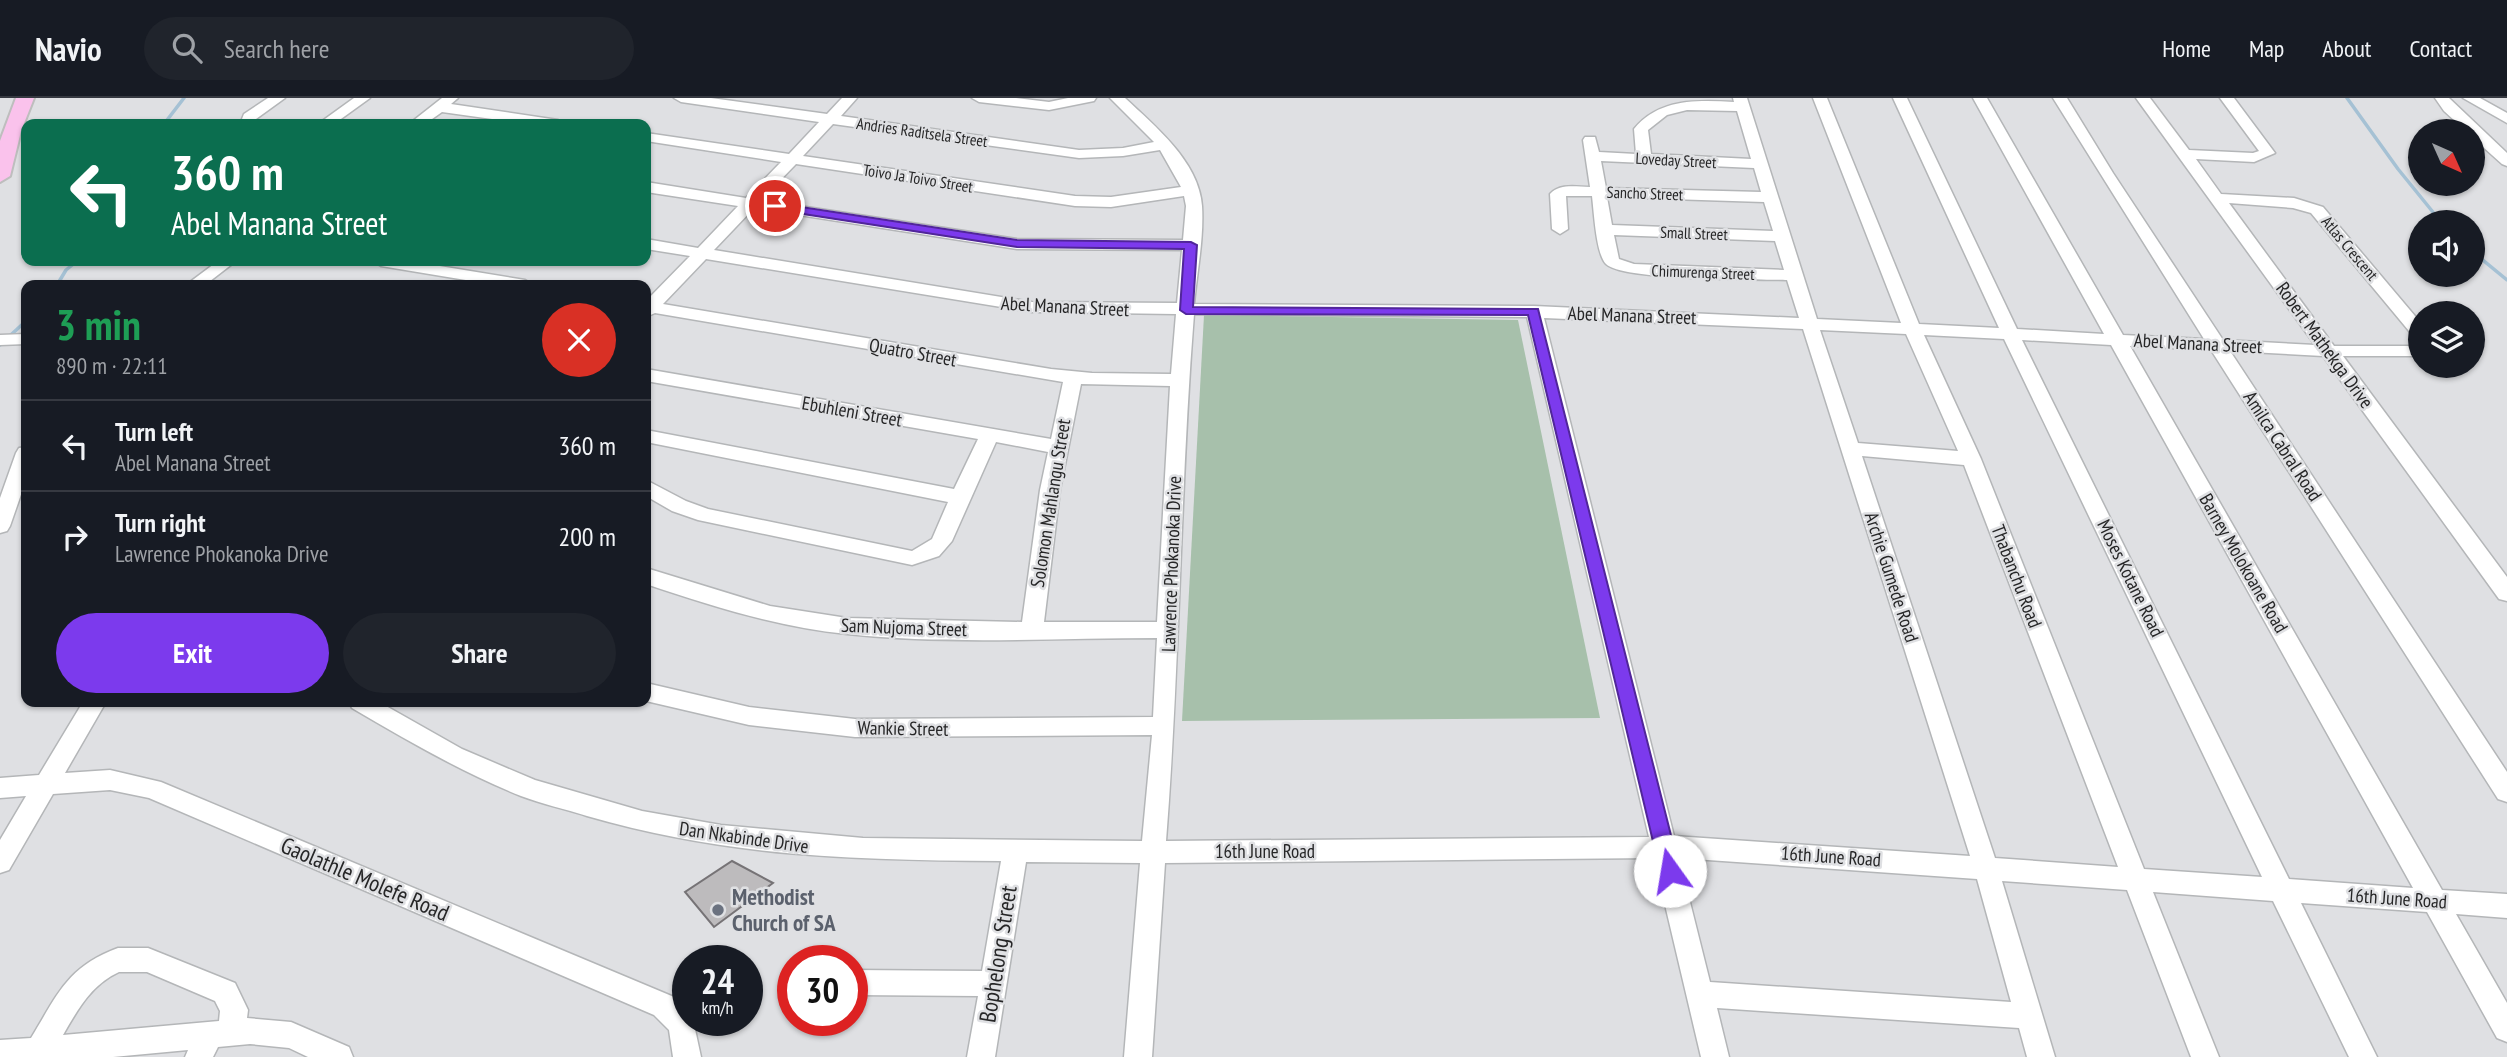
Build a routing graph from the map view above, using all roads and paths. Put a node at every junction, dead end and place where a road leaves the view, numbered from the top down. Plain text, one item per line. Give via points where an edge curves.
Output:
1 (25, 98) edge
2 (278, 98) edge
3 (363, 98) edge
4 (681, 98) edge
5 (850, 98) edge
6 (979, 98) edge
7 (1089, 98) edge
8 (1116, 98) edge
9 (1820, 98) edge
10 (1900, 98) edge
11 (1980, 98) edge
12 (2060, 98) edge
13 (2143, 98) edge
14 (2227, 98) edge
15 (2442, 98) edge
16 (2470, 98) edge
17 (1741, 102) edge
18 (445, 103) edge
19 (248, 119) edge
20 (332, 119) edge
21 (423, 119) edge
22 (531, 119) edge
23 (830, 119) junction
24 (2507, 119) edge
25 (651, 138) edge
26 (1164, 145) junction
27 (2184, 154) junction
28 (792, 158) junction
29 (1644, 158) junction
30 (2507, 161) edge
31 (1759, 164) junction
32 (0, 176) edge
33 (651, 188) edge
34 (1190, 190) junction
35 (1600, 191) junction
36 (1769, 197) junction
37 (2217, 198) junction
38 (751, 203) junction
39 (1560, 229) dead end
40 (1606, 230) junction
41 (1782, 236) junction
42 (651, 245) edge
43 (1191, 245) junction
44 (704, 253) junction
45 (221, 266) edge
46 (411, 266) edge
47 (1794, 275) junction
48 (201, 280) edge
49 (495, 280) edge
50 (651, 305) edge
51 (651, 308) edge
52 (1186, 310) junction
53 (1534, 311) junction
54 (2408, 319) edge
55 (1810, 324) junction
56 (1912, 328) junction
57 (2010, 334) junction
58 (2115, 339) junction
59 (0, 340) edge
60 (21, 340) edge
61 (2216, 343) junction
62 (0, 348) edge
63 (21, 348) edge
64 (2329, 351) junction
65 (2408, 351) edge
66 (651, 375) edge
67 (1073, 378) junction
68 (1181, 380) junction
69 (989, 436) junction
70 (651, 437) edge
71 (1058, 447) junction
72 (1850, 449) junction
73 (1971, 459) junction
74 (21, 467) edge
75 (651, 491) edge
76 (960, 497) junction
77 (0, 526) edge
78 (651, 578) edge
79 (2507, 593) edge
80 (1032, 629) junction
81 (1168, 630) junction
82 (651, 693) edge
83 (92, 707) edge
84 (368, 707) edge
85 (1164, 726) junction
86 (47, 784) junction
87 (0, 788) edge
88 (2507, 792) edge
89 (1664, 846) junction
90 (1015, 852) junction
91 (1154, 852) junction
92 (0, 862) edge
93 (1986, 868) junction
94 (2134, 879) junction
95 (2283, 889) junction
96 (2434, 901) junction
97 (2507, 906) edge
98 (868, 982) edge
99 (993, 984) junction
100 (1700, 994) junction
101 (2029, 1016) junction
102 (2507, 1029) edge
103 (214, 1041) edge
104 (0, 1054) edge
105 (37, 1054) edge
106 (339, 1057) edge
107 (687, 1057) edge
108 (981, 1057) edge
109 (1138, 1057) edge
110 (1715, 1057) edge
111 (2042, 1057) edge
112 (2205, 1057) edge
113 (2363, 1057) edge

1 - 32 main road
2 - 19 street
3 - 20 street
4 - 23 street, Andries Raditsela Street
5 - 23 street
6 - 7 street via 1049,106
8 - 26 street, Lawrence Phokanoka Drive
9 - 56 street, Thabanchu Road
10 - 57 street, Moses Kotane Road
11 - 58 street, Barney Molokoane Road
12 - 61 street, Amilca Cabral Road
13 - 27 street, Robert Mathekga Drive
14 - 27 street via 2269,153 2254,158
15 - 30 street
16 - 24 street
17 - 29 street via 1664,107 1641,129
17 - 31 street, Archie Gumede Road
18 - 21 street
18 - 22 street
23 - 26 street, Andries Raditsela Street via 1091,155
23 - 28 street
25 - 28 street, Toivo Ja Toivo Street
26 - 34 street, Lawrence Phokanoka Drive
27 - 37 street, Robert Mathekga Drive
28 - 34 street, Toivo Ja Toivo Street via 1075,201 1111,202
28 - 38 street
29 - 31 street, Loveday Street
29 - 35 street, Loveday Street via 1591,148
31 - 36 street, Archie Gumede Road
33 - 38 street
34 - 43 street, Lawrence Phokanoka Drive via 1194,206
35 - 36 street, Sancho Street
35 - 39 street, Sancho Street via 1559,192
35 - 40 street
36 - 41 street, Archie Gumede Road
37 - 54 street, Atlas Crescent via 2299,203 2318,210
37 - 64 street, Robert Mathekga Drive
38 - 43 street via 1017,244
38 - 44 street
40 - 41 street, Small Street
40 - 47 street, Chimurenga Street via 1613,262 1632,269
41 - 47 street, Archie Gumede Road
42 - 44 street, Abel Manana Street
43 - 52 street, Lawrence Phokanoka Drive
44 - 50 street
44 - 52 street, Abel Manana Street via 1010,305
45 - 48 street
46 - 49 street
47 - 55 street, Archie Gumede Road
51 - 67 street, Quatro Street
52 - 53 street, Abel Manana Street
52 - 68 street, Lawrence Phokanoka Drive
53 - 55 street, Abel Manana Street
53 - 89 street
55 - 56 street, Abel Manana Street
55 - 72 street, Archie Gumede Road
56 - 57 street, Abel Manana Street
56 - 73 street, Thabanchu Road
57 - 58 street, Abel Manana Street
57 - 95 street, Moses Kotane Road
58 - 61 street, Abel Manana Street
58 - 96 street, Barney Molokoane Road
59 - 60 street
61 - 64 street, Abel Manana Street
61 - 88 street, Amilca Cabral Road
62 - 63 street
64 - 65 street
64 - 79 street, Robert Mathekga Drive
66 - 69 street, Ebuhleni Street
67 - 68 street, Quatro Street
67 - 71 street, Solomon Mahlangu Street
68 - 81 street, Lawrence Phokanoka Drive
69 - 71 street, Ebuhleni Street
69 - 76 street
70 - 76 street
71 - 80 street, Solomon Mahlangu Street
72 - 73 street
72 - 93 street, Archie Gumede Road
73 - 94 street, Thabanchu Road
74 - 77 street
75 - 76 street via 679,506 724,520 912,558 930,553 943,542
78 - 80 street, Sam Nujoma Street via 770,614 847,626
80 - 81 street, Sam Nujoma Street
81 - 85 street, Lawrence Phokanoka Drive
82 - 85 street, Wankie Street via 726,712 831,726
83 - 86 street
84 - 90 street, Dan Nkabinde Drive via 491,773 642,821 791,844
85 - 91 street, Lawrence Phokanoka Drive
86 - 87 street, Gaolathle Molefe Road
86 - 92 street
86 - 107 street, Gaolathle Molefe Road via 110,780 152,789 664,1006 682,1024
89 - 91 street, 16th June Road
89 - 93 street, 16th June Road
89 - 100 street
90 - 91 street, Dan Nkabinde Drive
90 - 99 street, Bophelong Street
91 - 109 street, Lawrence Phokanoka Drive
93 - 94 street, 16th June Road
93 - 101 street, Archie Gumede Road
94 - 95 street, 16th June Road
94 - 112 street, Thabanchu Road
95 - 96 street, 16th June Road
95 - 113 street, Moses Kotane Road
96 - 97 street, 16th June Road
96 - 102 street, Barney Molokoane Road
98 - 99 street
99 - 108 street, Bophelong Street
100 - 101 street
100 - 110 street
101 - 111 street, Archie Gumede Road
103 - 105 street
103 - 105 street via 234,1010 226,992 148,960 128,958 100,968 76,988
103 - 106 street via 264,1031 290,1035
104 - 105 street

